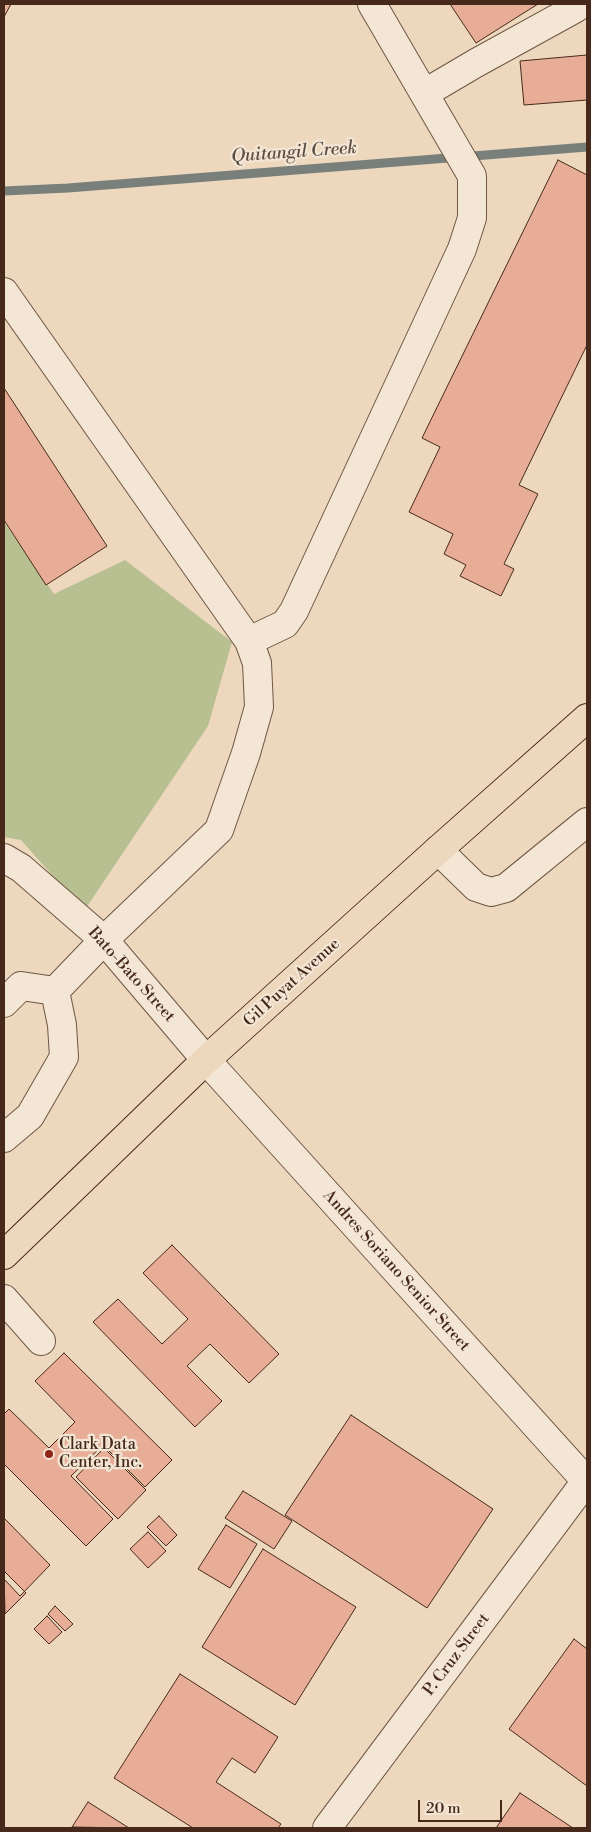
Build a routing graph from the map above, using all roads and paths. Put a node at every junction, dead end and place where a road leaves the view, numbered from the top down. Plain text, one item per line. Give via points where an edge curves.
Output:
1 (372, 4) edge
2 (578, 4) edge
3 (425, 93) junction
4 (4, 292) edge
5 (249, 641) junction
6 (587, 718) edge
7 (587, 822) edge
8 (438, 850) junction
9 (4, 858) edge
10 (104, 940) junction
11 (55, 991) junction
12 (4, 1003) edge
13 (206, 1060) junction
14 (4, 1138) edge
15 (4, 1255) edge
16 (4, 1299) edge
17 (41, 1341) dead end
18 (587, 1482) edge
19 (328, 1828) edge

1 - 3 street
2 - 3 street
3 - 5 street via 472,176 472,218 462,249 294,611 285,624
4 - 5 street
5 - 10 street via 257,663 259,707 218,830
6 - 8 main road, Gil Puyat Avenue
7 - 8 street via 506,888 491,892 476,887
8 - 13 main road, Gil Puyat Avenue
9 - 10 street, Bato-Bato Street via 21,868
10 - 11 street
10 - 13 street, Bato-Bato Street
11 - 12 street via 21,986
11 - 14 street via 64,1057 30,1116
13 - 15 main road, Gil Puyat Avenue
13 - 18 street, Andres Soriano Senior Street
16 - 17 street
18 - 19 street, P. Cruz Street

